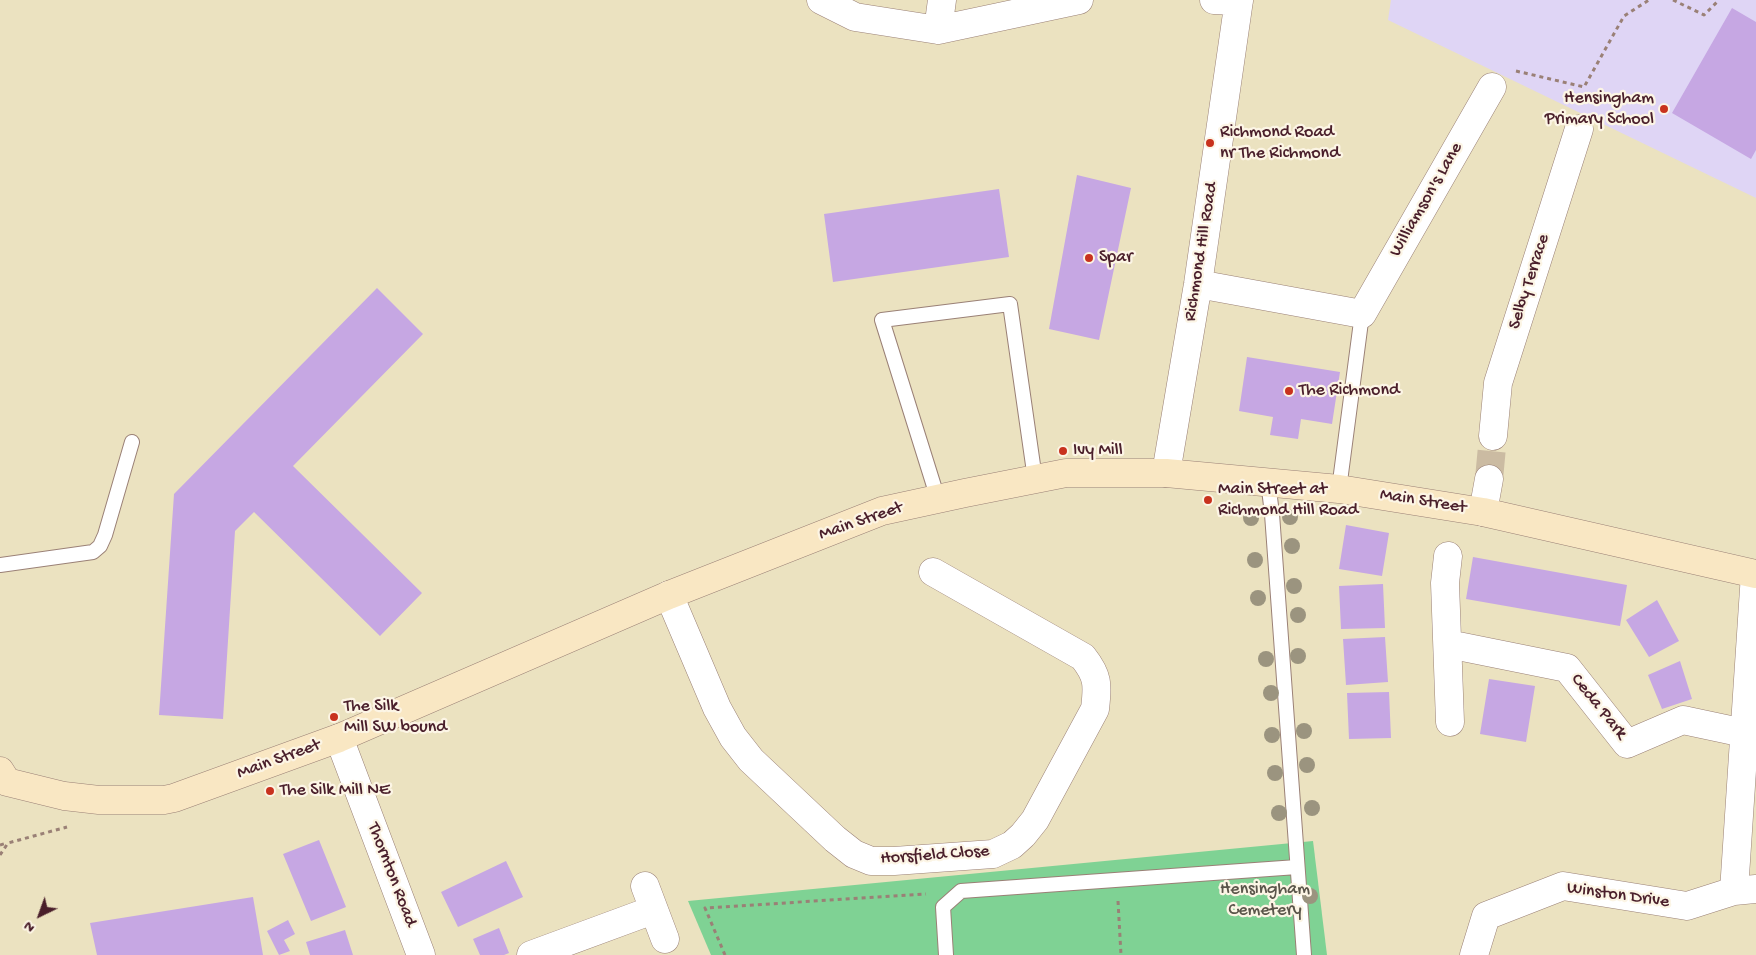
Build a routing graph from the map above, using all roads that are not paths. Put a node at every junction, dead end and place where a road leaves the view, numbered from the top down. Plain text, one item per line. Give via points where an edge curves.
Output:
1 (821, 0) edge
2 (942, 0) edge
3 (1079, 0) edge
4 (1230, 0) edge
5 (938, 30) junction
6 (1492, 87) road end
7 (1579, 129) dead end
8 (1198, 284) junction
9 (1362, 314) junction
10 (1493, 436) tunnel mouth
11 (132, 442) dead end
12 (1166, 473) junction
13 (1035, 479) junction
14 (1489, 479) tunnel mouth
15 (1268, 481) junction
16 (1339, 488) junction
17 (938, 498) junction
18 (1483, 512) junction
19 (1448, 556) dead end
20 (0, 565) edge
21 (933, 572) dead end
22 (1756, 574) edge
23 (668, 595) junction
24 (1448, 644) junction
25 (1450, 722) dead end
26 (1744, 733) junction
27 (339, 738) junction
28 (4, 777) edge
29 (1297, 867) junction
30 (1745, 890) edge
31 (665, 939) dead end
32 (421, 955) edge
33 (531, 955) edge
34 (946, 955) edge
35 (1304, 955) edge
36 (1474, 955) edge

1 - 5 street via 855,17
2 - 5 street
3 - 5 street
4 - 8 street, Richmond Hill Road
6 - 9 street, Williamson's Lane
7 - 10 street, Selby Terrace via 1498,383
8 - 9 street
8 - 12 street, Richmond Hill Road
9 - 16 lane
11 - 20 lane via 105,536 96,550
12 - 13 main road, Main Street via 1066,473
12 - 15 main road, Main Street
13 - 17 main road, Main Street
13 - 17 lane via 1010,304 882,320
14 - 18 street
15 - 16 main road, Main Street
15 - 29 lane
16 - 18 main road, Main Street
17 - 23 main road, Main Street via 882,511
18 - 22 main road, Main Street
19 - 24 street via 1445,583
21 - 23 street, Horsfield Close via 1083,657 1094,671 1098,691 1095,709 1035,820 1012,845 993,854 871,861 854,854 834,839 752,760 733,737 716,708
22 - 26 street, Winston Drive
23 - 27 main road, Main Street
24 - 25 street
24 - 26 street, Ceda Park via 1567,668 1627,744 1683,720
26 - 30 street, Winston Drive
27 - 28 main road, Main Street via 164,800 99,800 64,796
27 - 32 street, Thornton Road
29 - 34 lane via 961,891 943,907
29 - 35 lane
30 - 36 street, Winston Drive via 1687,906 1563,886 1486,916
31 - 33 street via 649,898

